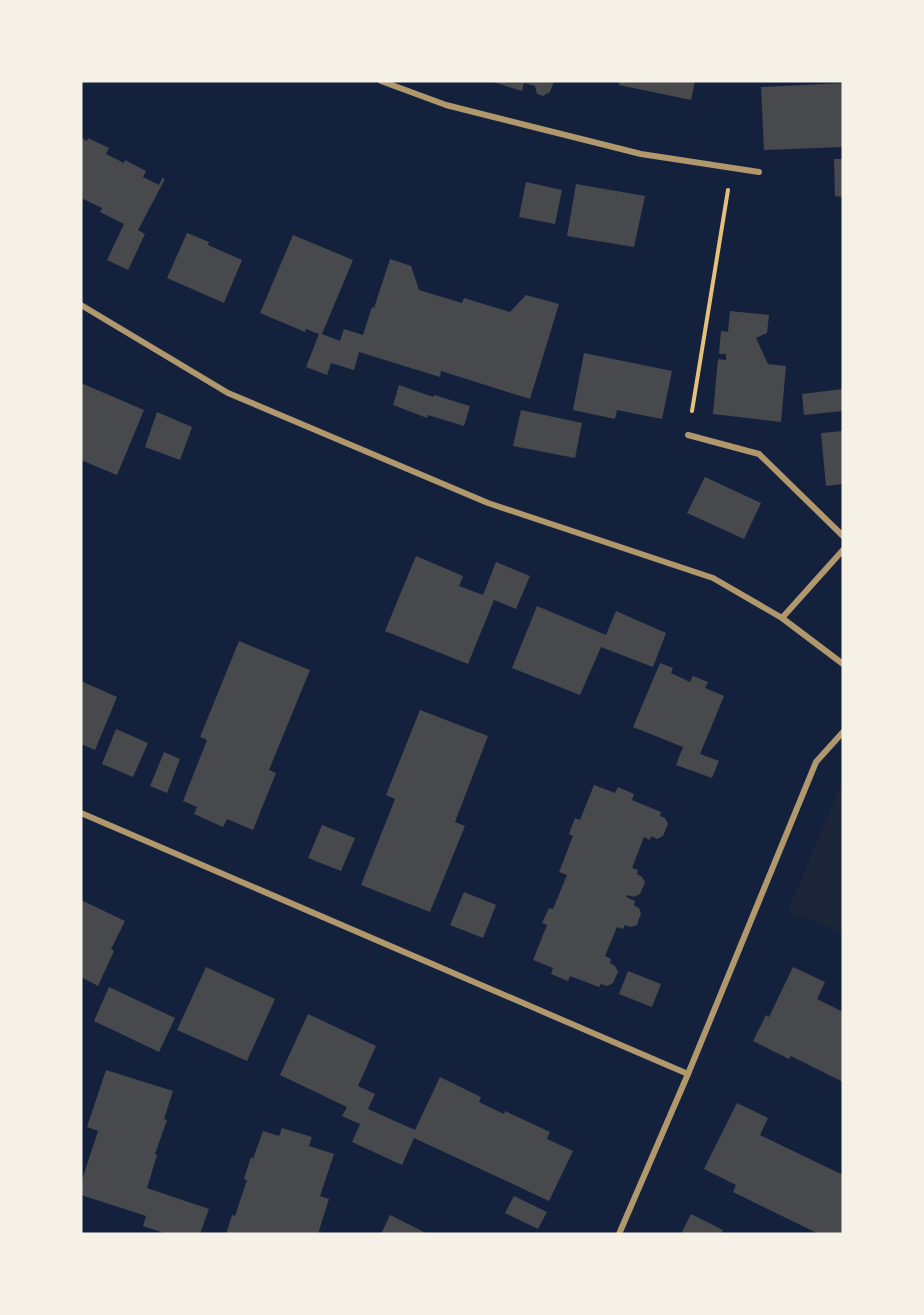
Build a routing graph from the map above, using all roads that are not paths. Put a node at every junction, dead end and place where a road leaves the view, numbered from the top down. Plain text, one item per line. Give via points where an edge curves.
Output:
1 (381, 81) edge
2 (759, 172) dead end
3 (81, 305) edge
4 (688, 435) road end
5 (843, 536) edge
6 (843, 550) edge
7 (782, 618) junction
8 (843, 664) edge
9 (843, 732) edge
10 (81, 813) edge
11 (688, 1074) junction
12 (619, 1234) edge

1 - 2 street via 446,105 641,154
3 - 7 street via 228,393 488,503 713,578
4 - 5 street via 759,454
6 - 7 street
7 - 8 street
9 - 11 street via 816,762
10 - 11 street
11 - 12 street

